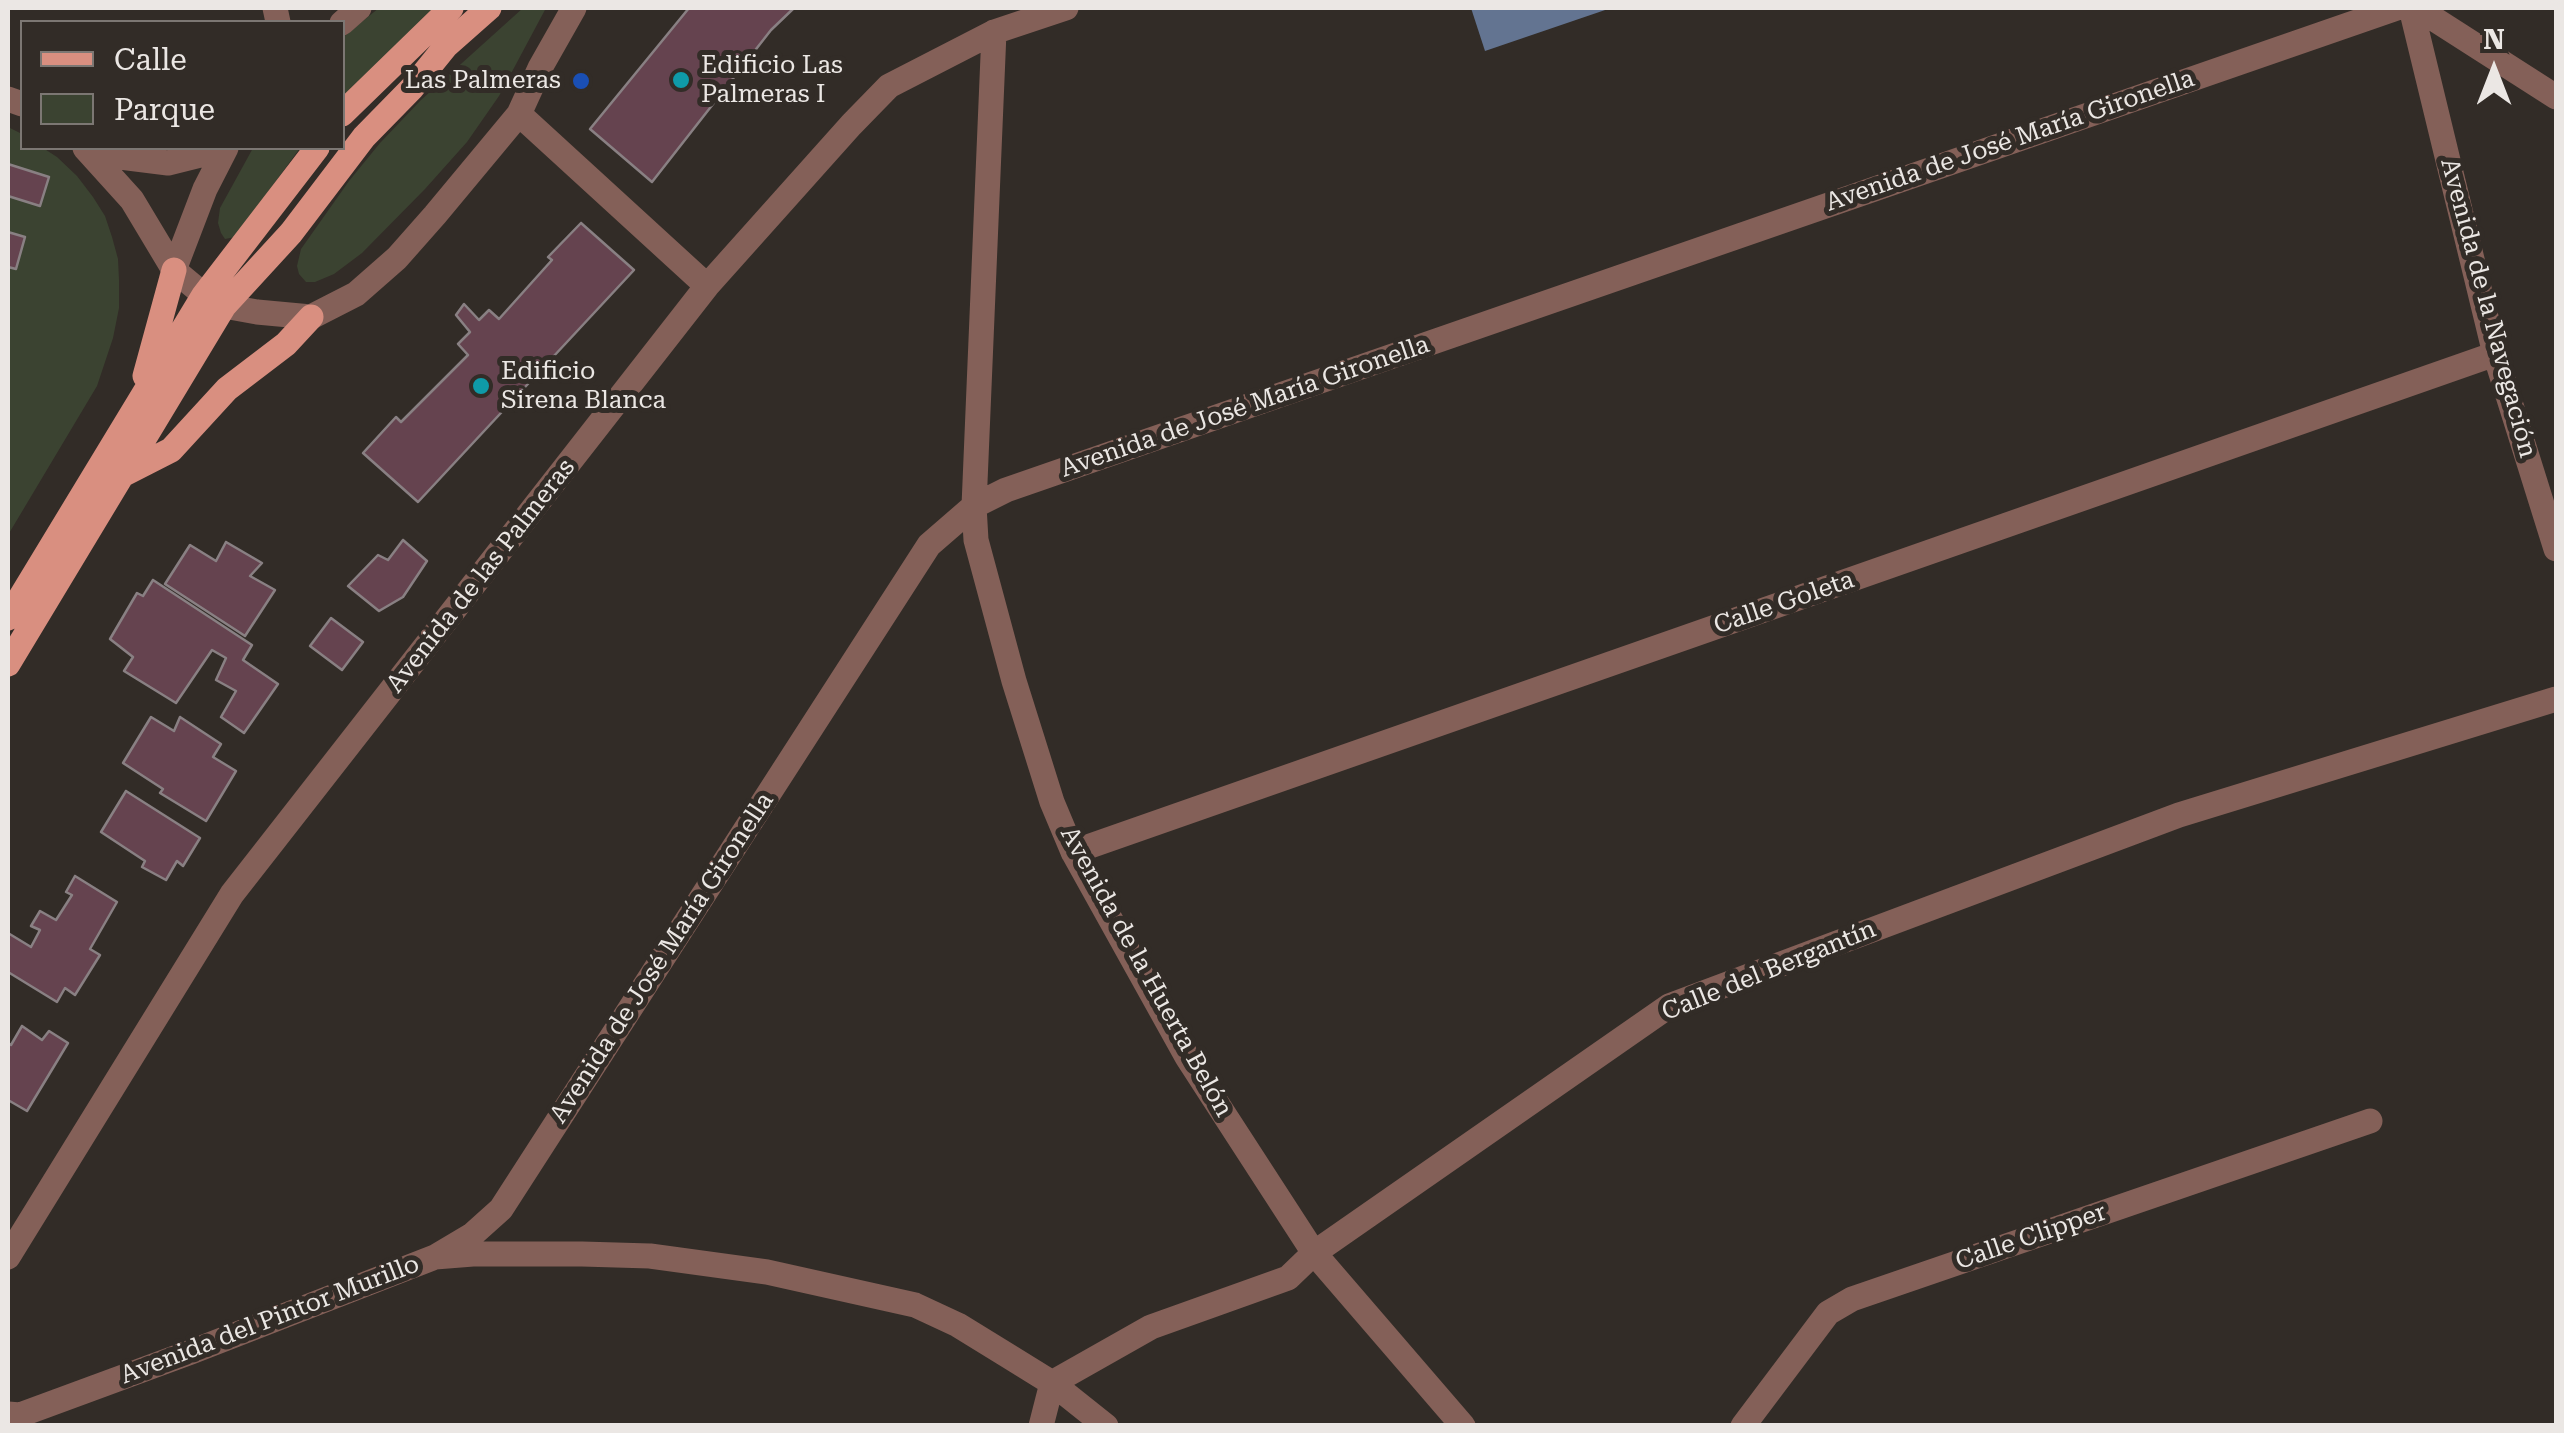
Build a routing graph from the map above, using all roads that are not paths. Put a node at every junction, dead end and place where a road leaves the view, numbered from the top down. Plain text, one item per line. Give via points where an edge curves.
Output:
1 (451, 8) edge
2 (489, 8) edge
3 (574, 8) edge
4 (1066, 8) edge
5 (2397, 8) edge
6 (2414, 8) edge
7 (994, 32) junction
8 (2556, 97) edge
9 (345, 111) edge
10 (519, 114) junction
11 (87, 150) edge
12 (101, 150) edge
13 (212, 150) edge
14 (225, 150) edge
15 (316, 150) edge
16 (174, 270) junction
17 (707, 286) junction
18 (214, 301) junction
19 (311, 317) junction
20 (2496, 354) junction
21 (138, 405) junction
22 (122, 475) junction
23 (974, 506) junction
24 (2556, 549) edge
25 (8, 618) edge
26 (8, 664) edge
27 (2556, 700) edge
28 (1073, 852) junction
29 (2370, 1121) dead end
30 (1314, 1253) junction
31 (8, 1257) edge
32 (435, 1257) junction
33 (1052, 1383) junction
34 (8, 1414) edge
35 (1040, 1426) edge
36 (1106, 1426) edge
37 (1463, 1426) edge
38 (1743, 1426) edge

1 - 9 main road
2 - 18 main road via 364,137 291,233
3 - 10 street
4 - 7 street, Avenida de las Palmeras
5 - 23 street, Avenida de José María Gironella
6 - 8 street
6 - 20 street, Avenida de la Navegación
7 - 17 street, Avenida de las Palmeras via 890,86
7 - 23 street, Avenida de la Huerta Belón
10 - 17 street
10 - 19 street via 397,258 356,294
11 - 16 street via 132,200
12 - 13 street via 168,164
14 - 16 street
15 - 18 main road
16 - 18 street
16 - 21 main road
17 - 31 street, Avenida de las Palmeras via 232,894
18 - 19 street
18 - 21 main road
18 - 22 main road
19 - 22 main road via 227,389 171,450
20 - 24 street, Avenida de la Navegación
20 - 28 street, Calle Goleta
21 - 25 main road
22 - 26 main road
23 - 28 street, Avenida de la Huerta Belón via 976,540 1014,681
23 - 32 street, Avenida de José María Gironella via 929,544 501,1209
27 - 30 street, Calle del Bergantín via 2179,815 1669,1006
28 - 30 street, Avenida de la Huerta Belón via 1188,1057
29 - 38 street, Calle Clipper via 1852,1299 1818,1324
30 - 33 street, Calle del Bergantín via 1288,1278 1152,1327
30 - 37 street, Avenida de la Huerta Belón
32 - 33 street, Avenida del Pintor Murillo via 650,1256 767,1272 915,1305
32 - 34 street, Avenida del Pintor Murillo
33 - 35 street
33 - 36 street, Avenida del Pintor Murillo

